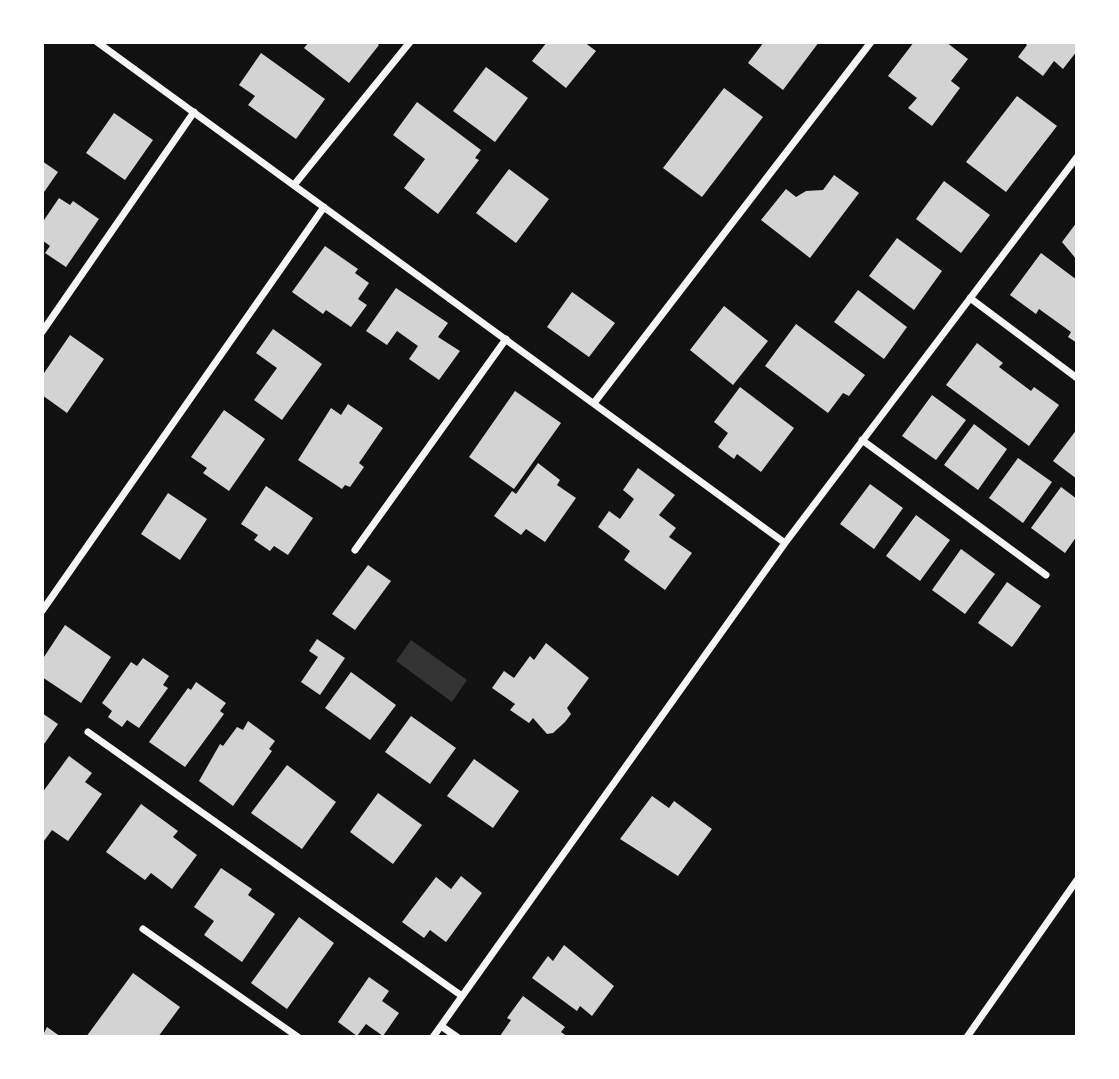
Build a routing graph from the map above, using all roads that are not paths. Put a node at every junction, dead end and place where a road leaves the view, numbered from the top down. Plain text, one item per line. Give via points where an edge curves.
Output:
1 (97, 42) edge
2 (410, 42) edge
3 (871, 42) edge
4 (194, 112) junction
5 (1077, 157) edge
6 (294, 185) junction
7 (324, 207) junction
8 (970, 298) junction
9 (42, 332) edge
10 (506, 339) junction
11 (1077, 378) edge
12 (594, 403) junction
13 (862, 440) junction
14 (785, 543) junction
15 (355, 550) dead end
16 (1046, 575) dead end
17 (42, 611) edge
18 (88, 732) dead end
19 (1077, 880) edge
20 (143, 929) dead end
21 (462, 996) junction
22 (441, 1026) junction
23 (298, 1037) edge
24 (433, 1037) edge
25 (457, 1037) edge
26 (967, 1037) edge

1 - 4 street
2 - 6 street
3 - 12 street
4 - 6 street
4 - 9 street
5 - 8 street
6 - 7 street
7 - 10 street
7 - 17 street
8 - 11 street
8 - 13 street
10 - 12 street
10 - 15 street
12 - 14 street
13 - 14 street
13 - 16 street
14 - 21 street
18 - 21 street
19 - 26 street
20 - 23 street
21 - 22 street
22 - 24 street
22 - 25 street

